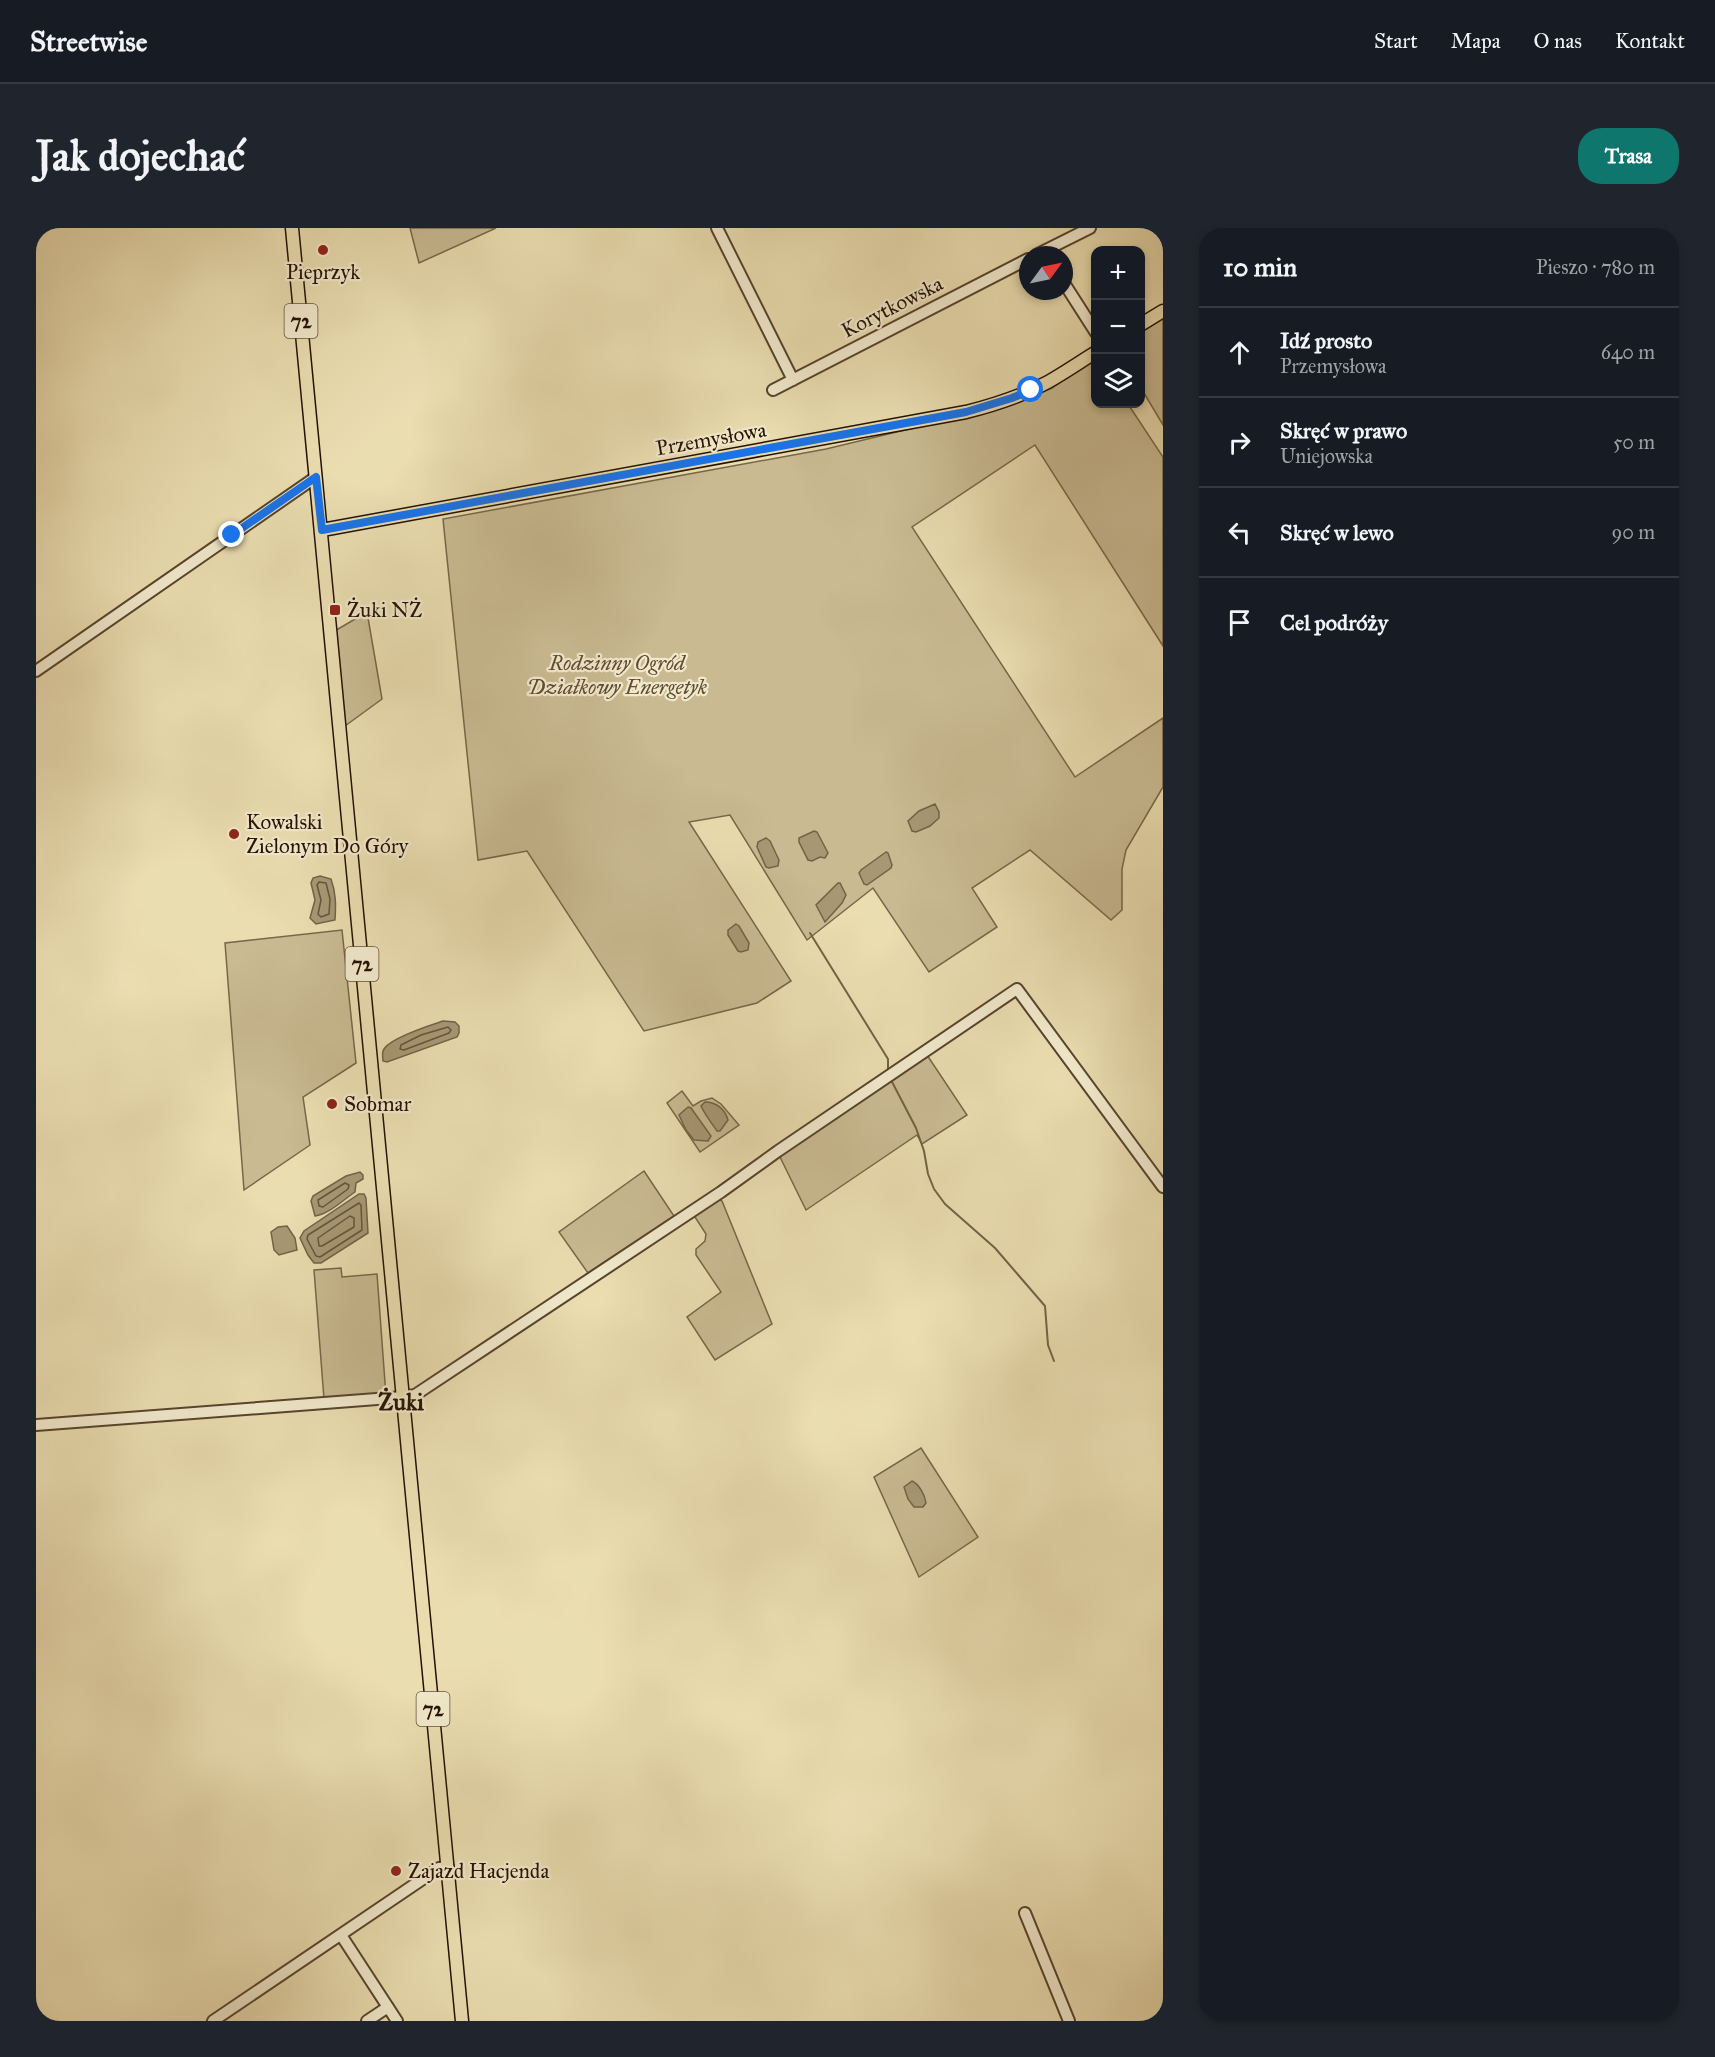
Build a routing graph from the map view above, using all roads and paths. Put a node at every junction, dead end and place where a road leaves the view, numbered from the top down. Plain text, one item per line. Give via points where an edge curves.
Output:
1 (292, 228) edge
2 (717, 228) edge
3 (1090, 228) edge
4 (1057, 246) edge
5 (1019, 264) edge
6 (1073, 298) edge
7 (1163, 311) edge
8 (1145, 322) edge
9 (1091, 327) edge
10 (1092, 354) edge
11 (793, 380) junction
12 (773, 390) dead end
13 (316, 477) junction
14 (322, 530) junction
15 (36, 671) edge
16 (1163, 1187) edge
17 (403, 1397) junction
18 (36, 1425) edge
19 (448, 1867) junction
20 (1025, 1913) dead end
21 (341, 1935) junction
22 (388, 2007) junction
23 (213, 2021) edge
24 (368, 2021) edge
25 (397, 2021) edge
26 (462, 2021) edge
27 (1069, 2021) edge

1 - 13 main road, 72
2 - 11 street
3 - 4 street
5 - 11 street, Korytkowska
6 - 9 street
7 - 8 main road
10 - 14 main road, Przemysłowa via 1031,390 966,412
11 - 12 street, Korytkowska
13 - 14 main road, 72
13 - 15 street
14 - 17 main road, 72
16 - 17 street via 1017,989 523,1324 415,1395
17 - 18 street
17 - 19 main road, 72
19 - 21 street via 439,1868
19 - 26 main road, 72
20 - 27 street
21 - 22 street
21 - 23 street
22 - 24 street
22 - 25 street

